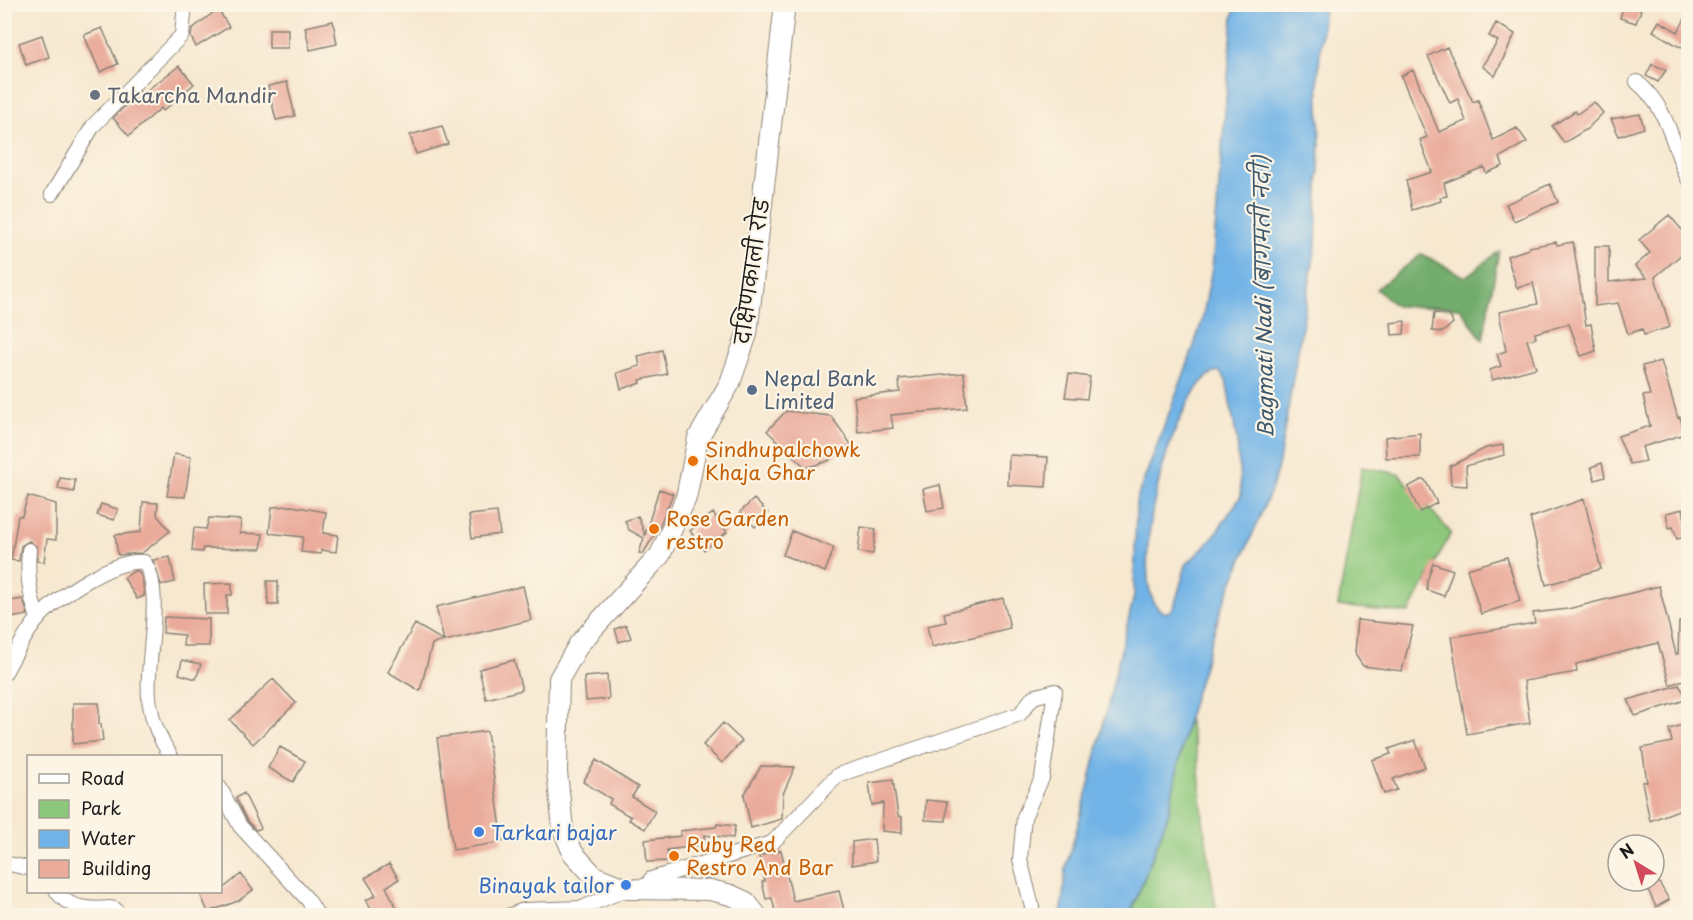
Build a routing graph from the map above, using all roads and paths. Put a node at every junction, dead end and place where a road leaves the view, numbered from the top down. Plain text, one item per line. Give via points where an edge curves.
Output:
1 (185, 4) edge
2 (785, 4) edge
3 (1637, 82) dead end
4 (1689, 179) edge
5 (52, 194) dead end
6 (29, 550) dead end
7 (38, 618) junction
8 (4, 674) edge
9 (170, 755) edge
10 (222, 792) edge
11 (4, 863) edge
12 (27, 868) edge
13 (636, 889) junction
14 (58, 893) edge
15 (119, 915) edge
16 (318, 915) edge
17 (508, 915) edge
18 (757, 915) edge
19 (1030, 915) edge

1 - 5 street via 182,35 93,126
2 - 13 main road, दक्षिणकाली रोड via 747,334 730,383 698,438 686,498 660,555 579,644 559,679 557,772 563,829 573,853 594,876
3 - 4 street via 1653,95 1668,120 1670,137
6 - 7 street via 27,575
7 - 8 street
7 - 9 street via 99,574 116,566 144,562 153,582 149,703 158,737
10 - 16 street via 240,826
11 - 12 street
13 - 17 street via 582,908 524,910
13 - 18 main road, दक्षिणकाली रोड via 710,890 746,902
13 - 19 street via 651,879 772,843 838,775 1020,714 1033,697 1055,691 1042,778 1024,818 1020,859 1032,907
14 - 15 street via 76,906 115,909

